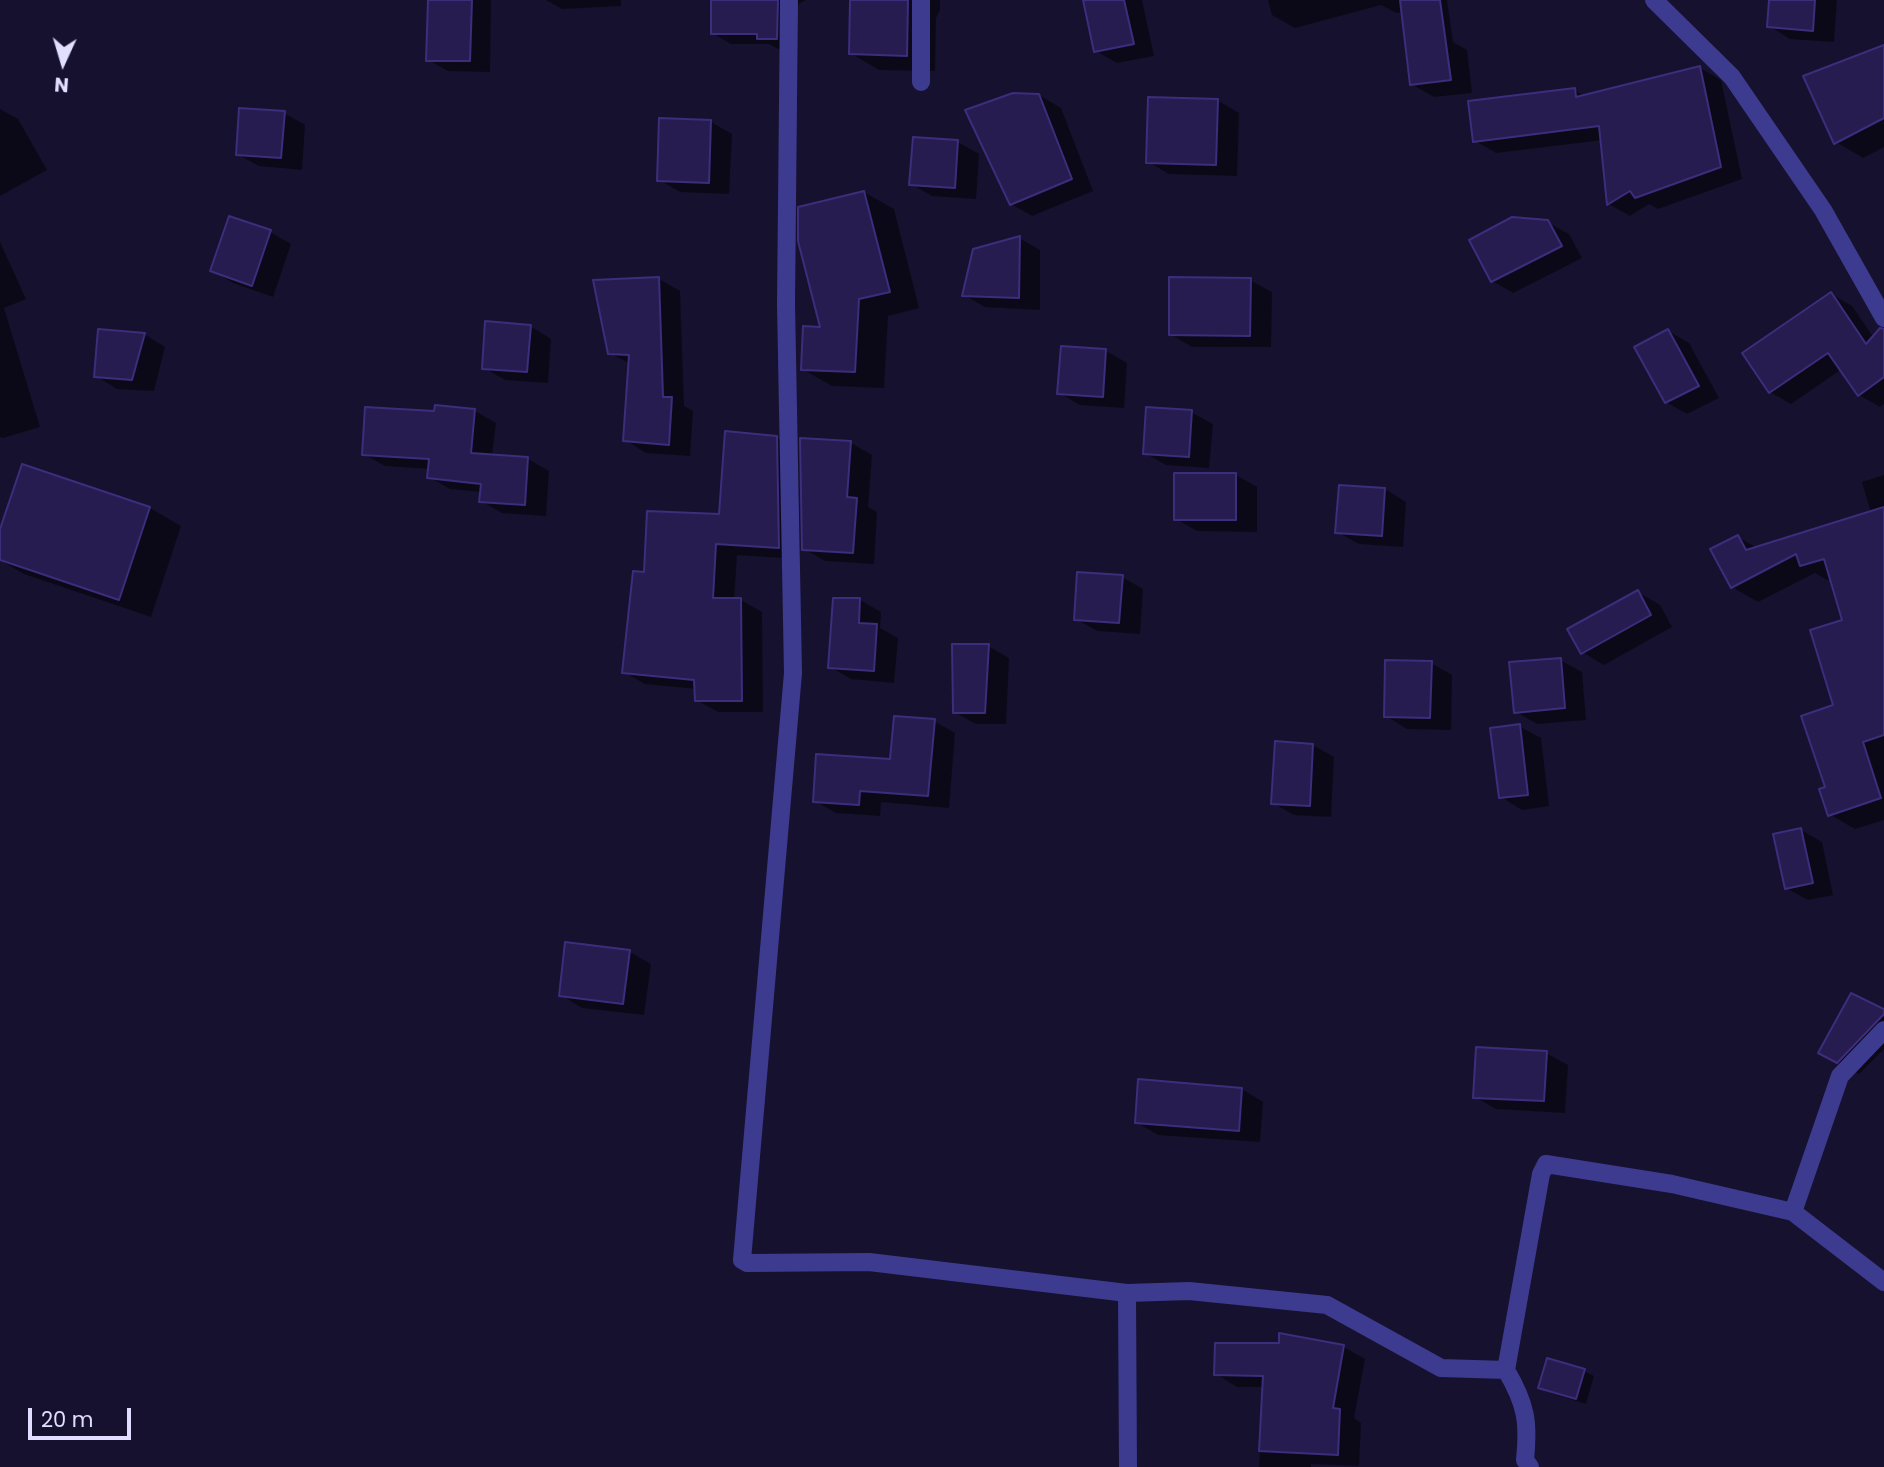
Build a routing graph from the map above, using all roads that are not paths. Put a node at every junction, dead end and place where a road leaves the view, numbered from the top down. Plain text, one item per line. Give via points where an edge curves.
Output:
1 (789, 0) edge
2 (921, 0) edge
3 (1654, 0) edge
4 (921, 82) dead end
5 (1884, 318) edge
6 (1884, 1030) edge
7 (1793, 1212) junction
8 (1884, 1282) edge
9 (1126, 1293) junction
10 (1506, 1370) junction
11 (1128, 1467) edge
12 (1530, 1467) edge

1 - 9 street via 786,304 793,673 742,1259 747,1263 869,1262
2 - 4 street
3 - 5 street via 1732,77 1823,210
6 - 7 street via 1840,1076
7 - 8 street
7 - 10 street via 1672,1184 1546,1164
9 - 10 street via 1189,1291 1328,1304 1441,1368
9 - 11 street
10 - 12 street via 1519,1393 1528,1428 1525,1460

